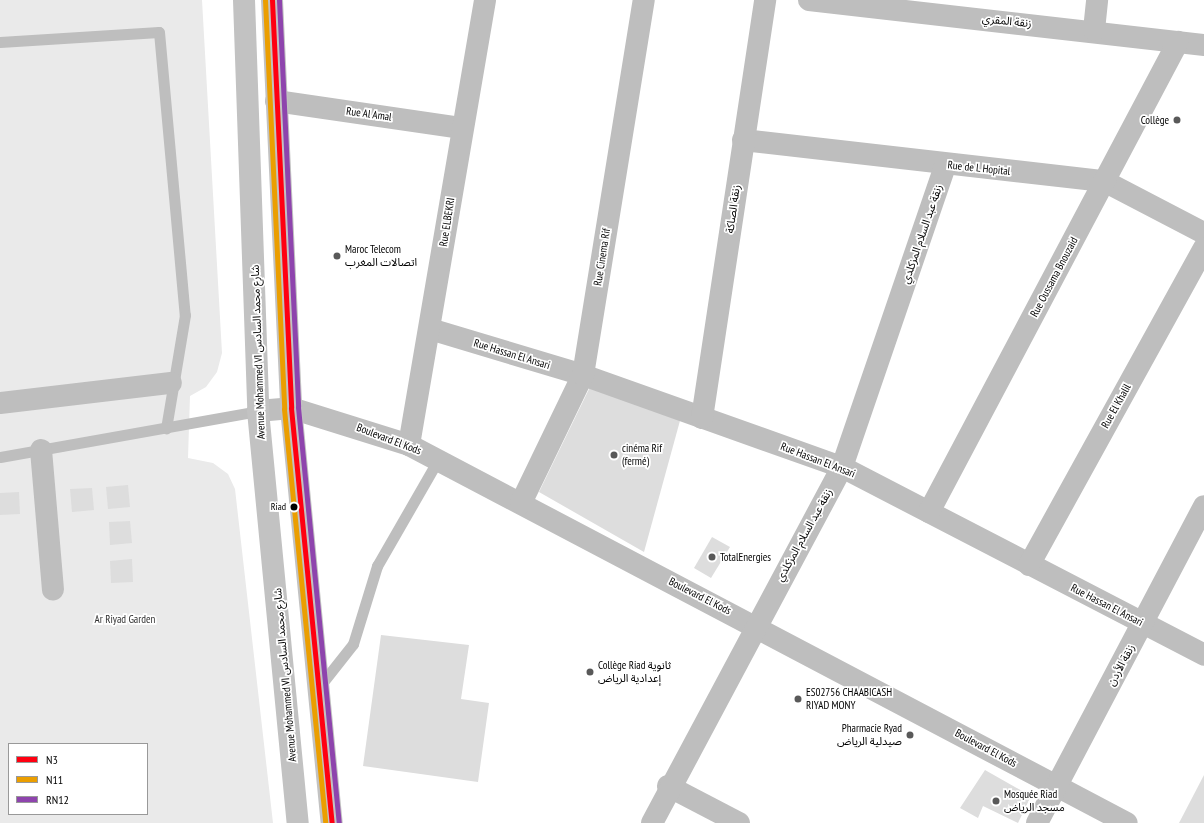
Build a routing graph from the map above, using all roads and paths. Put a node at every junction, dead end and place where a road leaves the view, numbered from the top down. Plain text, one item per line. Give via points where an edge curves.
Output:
1 (244, 0) edge
2 (272, 0) edge
3 (485, 0) edge
4 (644, 0) edge
5 (765, 0) edge
6 (809, 0) edge
7 (1097, 0) edge
8 (1094, 30) junction
9 (0, 42) edge
10 (1178, 42) junction
11 (1204, 45) edge
12 (276, 101) junction
13 (462, 128) junction
14 (743, 140) junction
15 (946, 164) junction
16 (1104, 181) junction
17 (1204, 233) edge
18 (1204, 248) edge
19 (430, 329) junction
20 (583, 375) junction
21 (171, 383) junction
22 (0, 403) edge
23 (291, 408) junction
24 (258, 411) junction
25 (702, 418) junction
26 (166, 428) junction
27 (410, 445) junction
28 (41, 450) junction
29 (0, 457) edge
30 (438, 460) junction
31 (842, 467) junction
32 (521, 503) junction
33 (1204, 506) edge
34 (930, 512) junction
35 (1029, 565) junction
36 (53, 589) dead end
37 (1143, 623) junction
38 (755, 624) junction
39 (1204, 655) edge
40 (319, 687) junction
41 (668, 786) junction
42 (1057, 786) junction
43 (298, 823) edge
44 (332, 823) edge
45 (652, 823) edge
46 (739, 823) edge
47 (1037, 823) edge
48 (1127, 823) edge

1 - 24 main road, Avenue Mohammed VI شارع محمد السادس
2 - 12 main road
3 - 13 street, Rue ELBEKRI
4 - 20 street, Rue Cinema Rif
5 - 14 street, زنقة الصاكة
6 - 8 street, زنقة المقري
7 - 8 street
8 - 10 street, زنقة المقري
9 - 21 lane via 159,32 185,315 185,330
10 - 11 street, زنقة المقري
10 - 16 street, Rue Oussama Bnouzaid
12 - 13 street, Rue Al Amal
12 - 23 main road
13 - 19 street, Rue ELBEKRI
14 - 15 street, Rue de L Hopital
14 - 25 street, زنقة الصاكة
15 - 16 street, Rue de L Hopital
15 - 31 street, زنقة عبد السلام المزكلدي
16 - 17 street, Rue de L Hopital
16 - 34 street, Rue Oussama Bnouzaid
18 - 35 street, Rue El Khalil
19 - 20 street, Rue Hassan El Ansari
19 - 27 street, Rue ELBEKRI
20 - 25 street, Rue Hassan El Ansari
20 - 32 street, Rue Cinema Rif
21 - 22 street
21 - 26 lane
23 - 24 street, Boulevard El Kods
23 - 27 street, Boulevard El Kods
23 - 40 main road
24 - 26 lane
24 - 43 main road, Avenue Mohammed VI شارع محمد السادس
25 - 31 street, Rue Hassan El Ansari
26 - 28 lane
27 - 30 street, Boulevard El Kods
28 - 29 lane
28 - 36 street
30 - 32 street, Boulevard El Kods
30 - 40 lane via 378,566 353,644
31 - 34 street, Rue Hassan El Ansari
31 - 38 street, زنقة عبد السلام المزكلدي
32 - 38 street, Boulevard El Kods
33 - 37 street, زنقة الأردن
34 - 35 street, Rue Hassan El Ansari
35 - 37 street, Rue Hassan El Ansari
37 - 39 street, Rue Hassan El Ansari
37 - 42 street, زنقة الأردن
38 - 41 street, زنقة عبد السلام المزكلدي
38 - 42 street, Boulevard El Kods
40 - 44 main road
41 - 45 street, زنقة عبد السلام المزكلدي
41 - 46 street
42 - 47 street, زنقة الأردن
42 - 48 street, Boulevard El Kods

